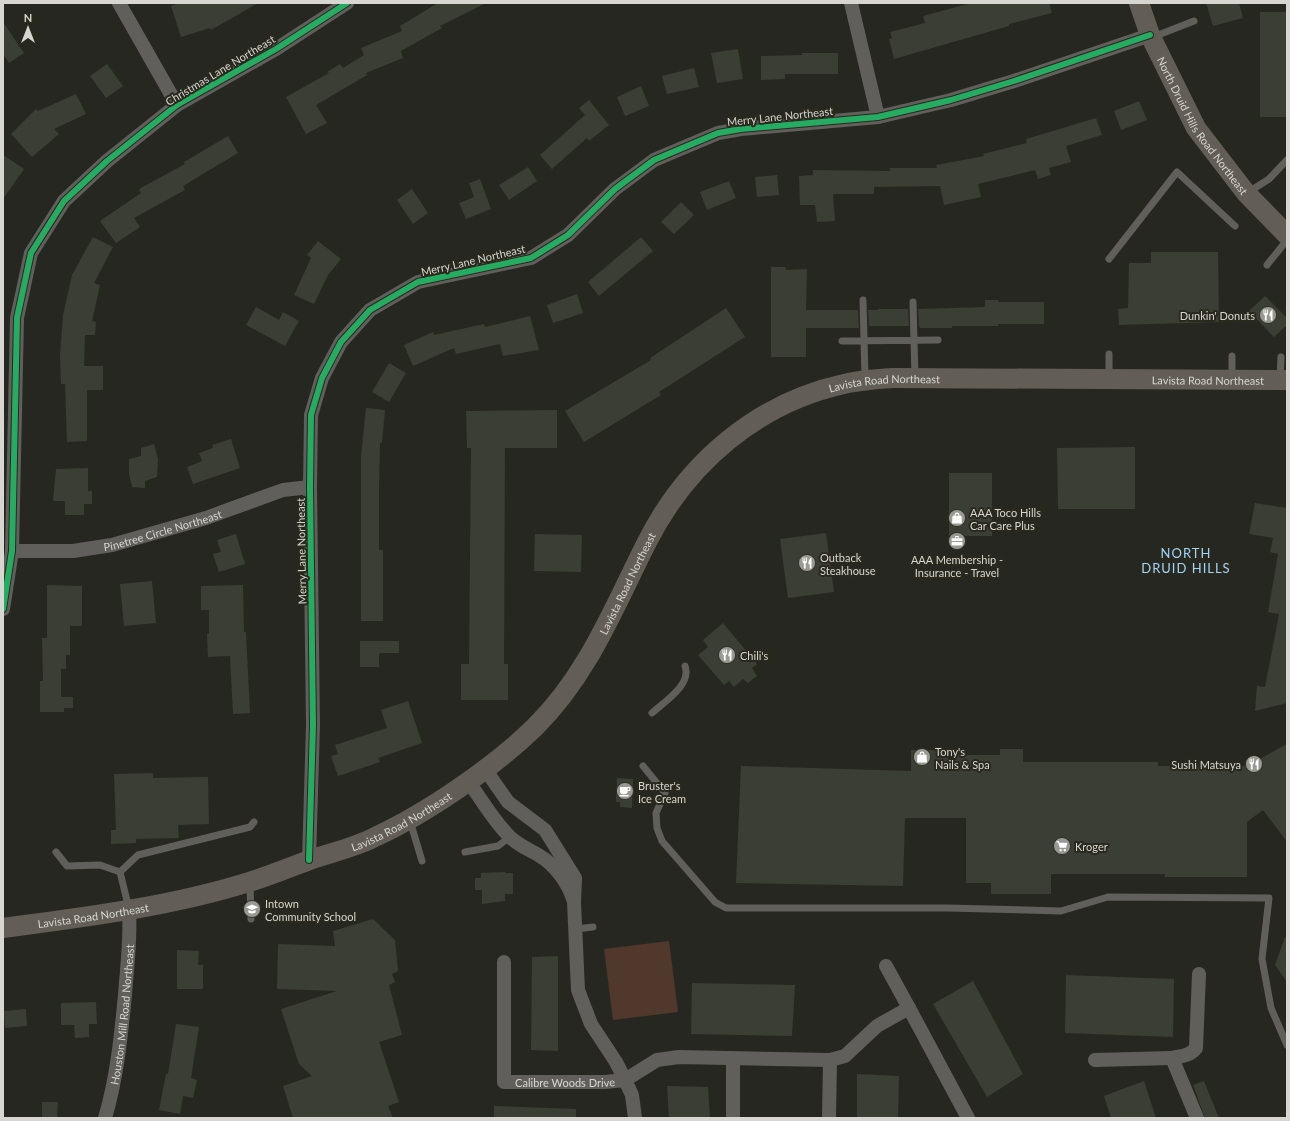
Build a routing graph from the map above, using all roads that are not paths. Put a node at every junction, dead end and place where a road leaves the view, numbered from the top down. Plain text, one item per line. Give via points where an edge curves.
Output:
1 (119, 3) edge
2 (347, 3) edge
3 (851, 3) edge
4 (1139, 3) edge
5 (1194, 21) dead end
6 (1150, 36) junction
7 (177, 105) junction
8 (878, 117) junction
9 (1287, 160) edge
10 (1246, 194) junction
11 (1235, 226) dead end
12 (1287, 235) edge
13 (1287, 240) edge
14 (1109, 258) dead end
15 (1267, 265) dead end
16 (863, 300) dead end
17 (912, 302) dead end
18 (938, 340) dead end
19 (842, 341) dead end
20 (864, 341) junction
21 (914, 341) junction
22 (1109, 354) dead end
23 (1232, 356) dead end
24 (1281, 357) dead end
25 (915, 378) junction
26 (1109, 378) junction
27 (1232, 380) junction
28 (865, 381) junction
29 (1285, 383) edge
30 (310, 487) junction
31 (12, 551) junction
32 (3, 609) edge
33 (685, 666) dead end
34 (652, 713) dead end
35 (643, 766) dead end
36 (485, 768) junction
37 (468, 781) junction
38 (410, 819) junction
39 (254, 822) dead end
40 (510, 837) junction
41 (56, 852) dead end
42 (465, 852) dead end
43 (309, 860) junction
44 (422, 861) dead end
45 (120, 872) junction
46 (250, 882) junction
47 (574, 902) junction
48 (129, 910) junction
49 (251, 920) dead end
50 (3, 928) edge
51 (593, 928) dead end
52 (576, 929) junction
53 (504, 962) dead end
54 (886, 966) dead end
55 (1199, 974) dead end
56 (909, 1008) junction
57 (1287, 1045) edge
58 (1172, 1058) junction
59 (733, 1059) junction
60 (830, 1060) junction
61 (1095, 1060) dead end
62 (625, 1080) junction
63 (105, 1118) edge
64 (636, 1118) edge
65 (734, 1118) edge
66 (829, 1118) edge
67 (968, 1118) edge
68 (1197, 1118) edge

1 - 7 street
2 - 7 street, Christmas Lane Northeast via 276,49
3 - 8 street
4 - 6 main road, North Druid Hills Road Northeast
5 - 6 lane
6 - 8 street, Merry Lane Northeast via 951,100
6 - 10 main road, North Druid Hills Road Northeast via 1196,128
7 - 31 street, Christmas Lane Northeast via 64,201 31,253 17,318
8 - 30 street, Merry Lane Northeast via 718,133 654,160 616,189 568,235 531,258 418,282 370,310 341,342 322,378 311,415
9 - 10 lane via 1270,179
10 - 12 main road, North Druid Hills Road Northeast
11 - 14 lane via 1177,172
13 - 15 lane
16 - 20 lane
17 - 21 lane
18 - 21 lane
19 - 20 lane
20 - 21 lane
20 - 28 lane
21 - 25 lane
22 - 26 lane
23 - 27 lane
24 - 29 lane
25 - 26 main road, Lavista Road Northeast
25 - 28 main road, Lavista Road Northeast
26 - 27 main road, Lavista Road Northeast
27 - 29 main road, Lavista Road Northeast
28 - 36 main road, Lavista Road Northeast via 813,392 786,404 746,426 714,451 674,497 646,544 600,641 568,690 535,727
30 - 31 street, Pinetree Circle Northeast via 283,490 206,518 112,545 73,551
30 - 43 street, Merry Lane Northeast via 313,725
31 - 32 street, Christmas Lane Northeast
33 - 34 lane via 686,677 682,684
35 - 57 lane via 665,793 656,813 657,828 662,841 715,902 726,908 1061,911 1108,897 1268,898 1262,959 1272,1008
36 - 37 main road, Lavista Road Northeast
36 - 47 street, Calibre Woods Drive via 508,802 541,826 553,844 575,878
37 - 38 main road, Lavista Road Northeast
37 - 40 street, Calibre Woods Drive
38 - 43 main road, Lavista Road Northeast via 374,838
38 - 44 lane
39 - 45 lane via 250,827 138,855
40 - 42 lane via 498,846
40 - 47 street, Calibre Woods Drive via 549,863 566,881
41 - 45 lane via 67,866 100,865
43 - 46 main road, Lavista Road Northeast
45 - 48 lane
46 - 48 main road, Lavista Road Northeast
46 - 49 lane
47 - 52 street, Calibre Woods Drive
48 - 50 main road, Lavista Road Northeast
48 - 63 street, Houston Mill Road Northeast via 130,941 120,1045
51 - 52 lane
52 - 62 street, Calibre Woods Drive via 578,990 591,1024
53 - 62 street, Calibre Woods Drive via 504,1082
54 - 56 street
55 - 58 street via 1196,1048 1188,1055
56 - 60 street, Calibre Woods Drive via 877,1026 844,1056
56 - 67 street
58 - 61 street
58 - 68 street
59 - 60 street, Calibre Woods Drive
59 - 62 street, Calibre Woods Drive via 679,1057 657,1060
59 - 65 street
60 - 66 street
62 - 64 street, Calibre Woods Drive via 632,1095

